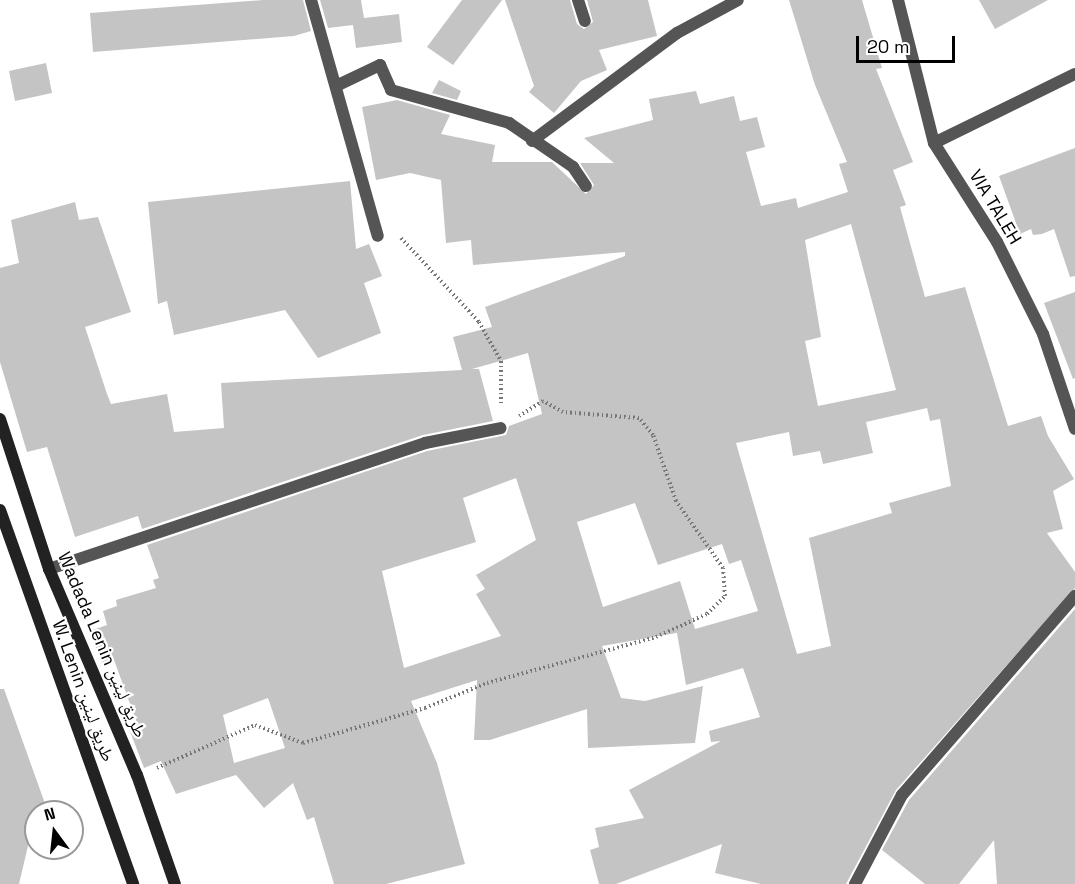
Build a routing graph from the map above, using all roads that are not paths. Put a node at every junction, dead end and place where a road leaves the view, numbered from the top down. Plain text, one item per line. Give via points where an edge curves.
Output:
1 (311, 0) edge
2 (578, 0) edge
3 (738, 0) edge
4 (898, 0) edge
5 (585, 21) dead end
6 (1075, 75) edge
7 (336, 86) junction
8 (532, 141) junction
9 (934, 142) junction
10 (586, 186) dead end
11 (378, 236) road end
12 (0, 419) edge
13 (501, 428) road end
14 (1075, 429) edge
15 (0, 510) edge
16 (49, 569) junction
17 (1075, 596) edge
18 (133, 884) edge
19 (175, 884) edge
20 (855, 884) edge

1 - 7 street
2 - 5 street
3 - 8 street via 677,33
4 - 9 street, VIA TALEH
6 - 9 street
7 - 8 street via 380,65 391,90 508,123
7 - 11 street
8 - 10 street via 573,168
9 - 14 street, VIA TALEH via 997,242 1023,293 1043,334
12 - 16 main road, Wadada Lenin طريق لينين
13 - 16 street via 424,443
15 - 18 main road, W. Lenin طريق لينين
16 - 19 main road, Wadada Lenin طريق لينين via 137,775
17 - 20 street via 902,795

